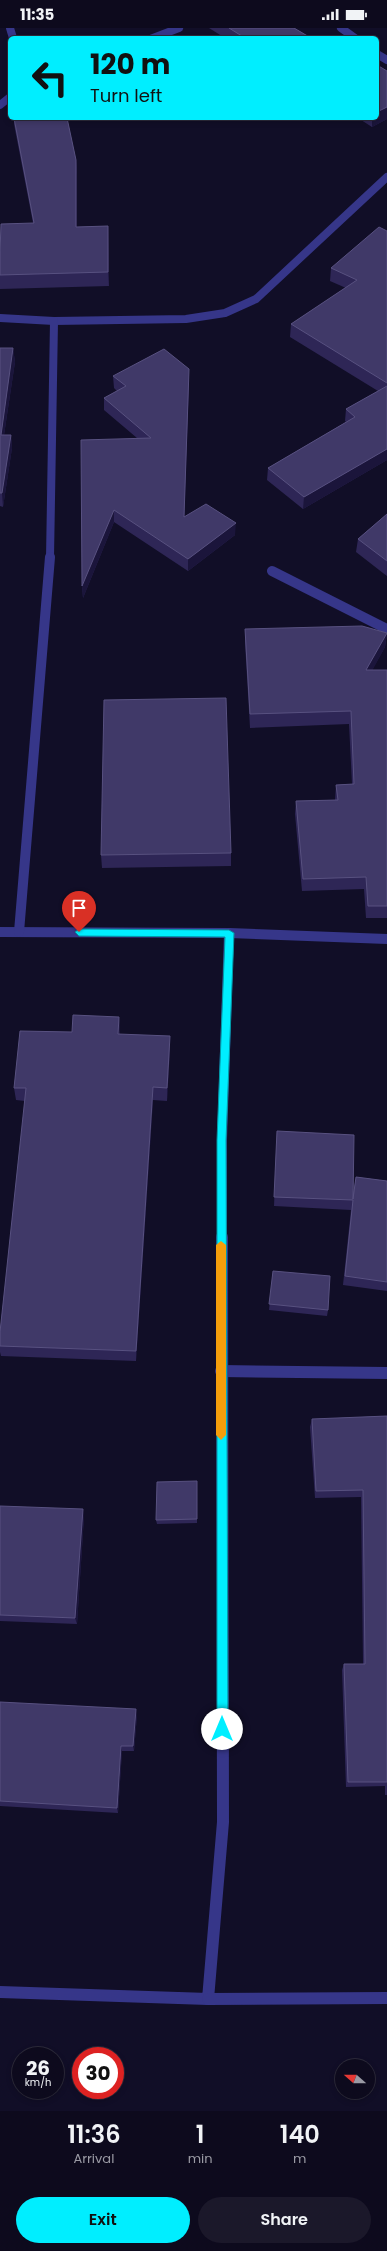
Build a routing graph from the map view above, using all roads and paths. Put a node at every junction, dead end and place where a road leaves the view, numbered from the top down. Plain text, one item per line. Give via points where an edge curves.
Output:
1 (179, 28) edge
2 (341, 28) edge
3 (158, 36) edge
4 (352, 36) edge
5 (8, 99) edge
6 (0, 105) edge
7 (387, 177) edge
8 (0, 318) edge
9 (54, 321) junction
10 (272, 571) dead end
11 (387, 629) edge
12 (0, 932) edge
13 (19, 932) junction
14 (229, 933) junction
15 (387, 939) edge
16 (221, 1371) junction
17 (387, 1373) edge
18 (0, 1992) edge
19 (387, 1998) edge
20 (208, 1999) junction

1 - 3 street
2 - 4 street
5 - 6 street
7 - 9 street via 256,299 225,313 186,319
8 - 9 street
9 - 13 street via 51,548
10 - 11 street
12 - 13 street
13 - 14 street
14 - 15 street
14 - 16 street via 222,1140
16 - 17 street
16 - 20 street via 223,1822
18 - 20 street
19 - 20 street

